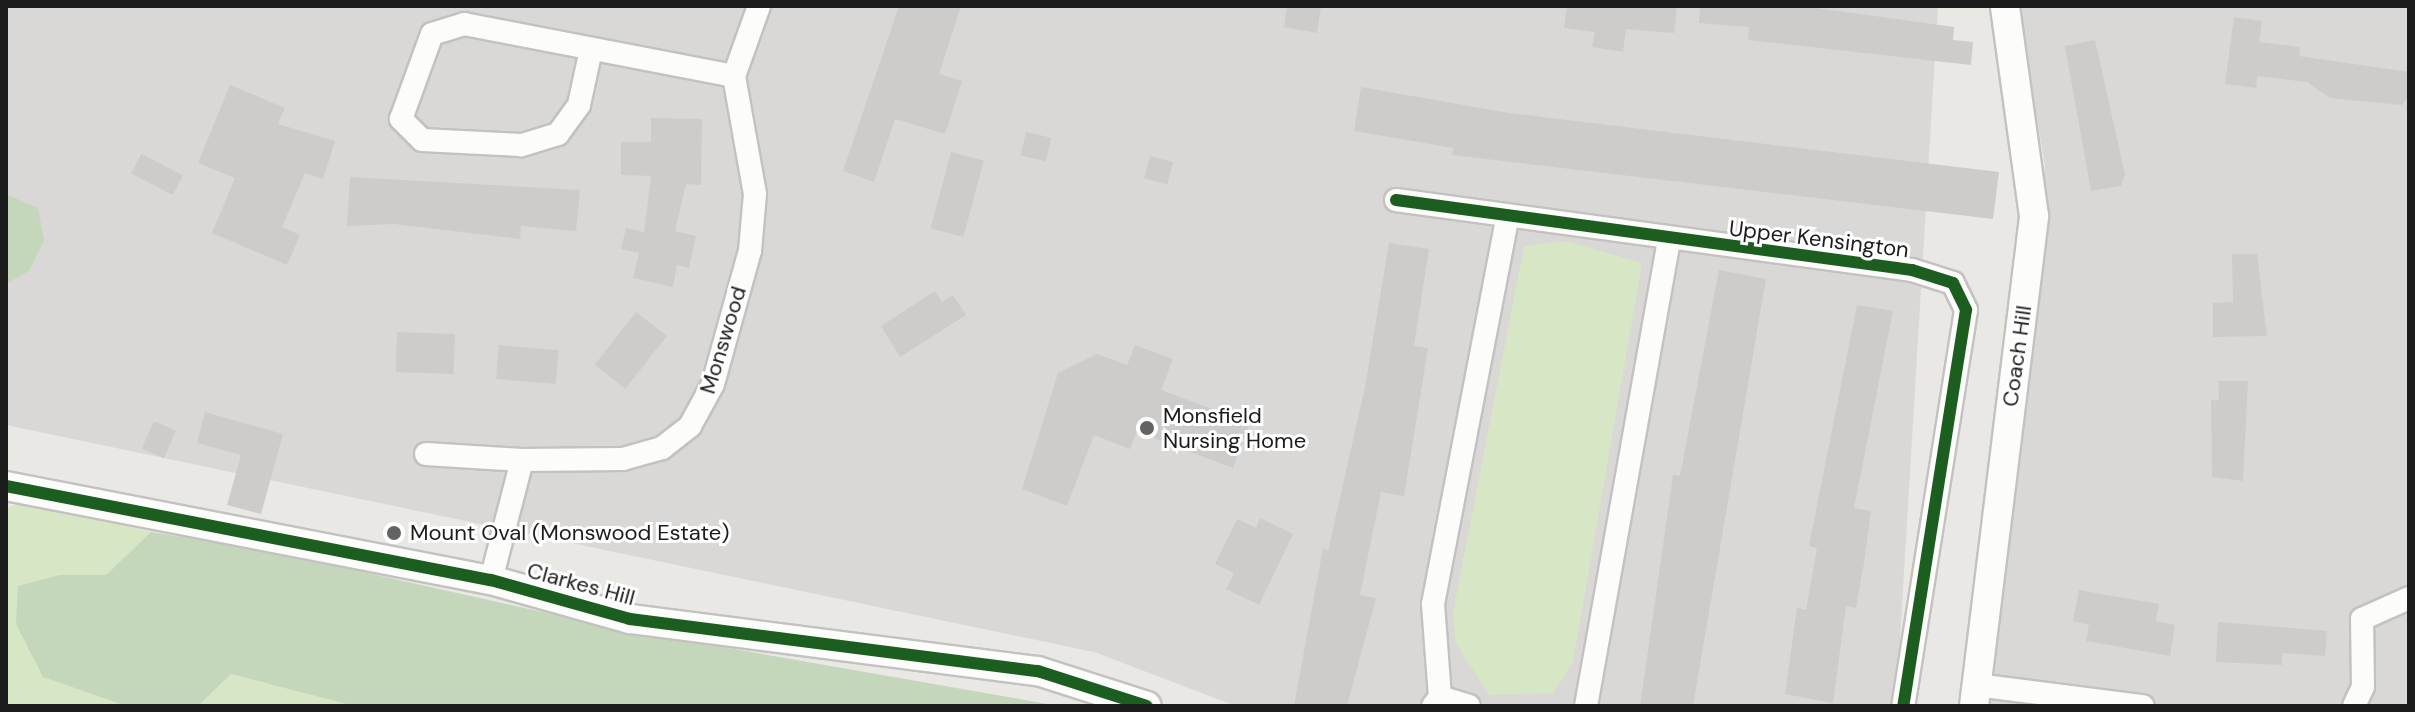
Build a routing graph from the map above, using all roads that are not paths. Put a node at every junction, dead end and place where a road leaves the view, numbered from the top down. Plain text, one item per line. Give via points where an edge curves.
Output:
1 (759, 6) edge
2 (2006, 6) edge
3 (590, 54) junction
4 (734, 76) junction
5 (1396, 200) dead end
6 (1507, 220) junction
7 (1669, 241) junction
8 (426, 454) dead end
9 (522, 460) junction
10 (6, 486) edge
11 (491, 580) junction
12 (2409, 598) edge
13 (1975, 696) edge
14 (1436, 701) edge
15 (1147, 706) edge
16 (1469, 706) edge
17 (1586, 706) edge
18 (1903, 706) edge
19 (2143, 706) edge
20 (2354, 706) edge

1 - 4 street, Monswood
2 - 13 street, Coach Hill via 2034,216
3 - 3 street via 579,105 558,134 521,145 422,140 401,119 432,34 464,24
3 - 4 street
4 - 9 street, Monswood via 755,194 750,251 713,384 690,426 662,448 623,459
5 - 6 street, Upper Kensington
6 - 7 street, Upper Kensington
6 - 14 street via 1433,604
7 - 17 street
7 - 18 street, Upper Kensington via 1912,270 1953,283 1966,310
8 - 9 street, Monswood
9 - 11 street
10 - 11 street, Clarkes Hill
11 - 15 street, Clarkes Hill via 630,619 1038,671
12 - 20 street via 2362,619 2363,687
13 - 19 street
14 - 16 street

